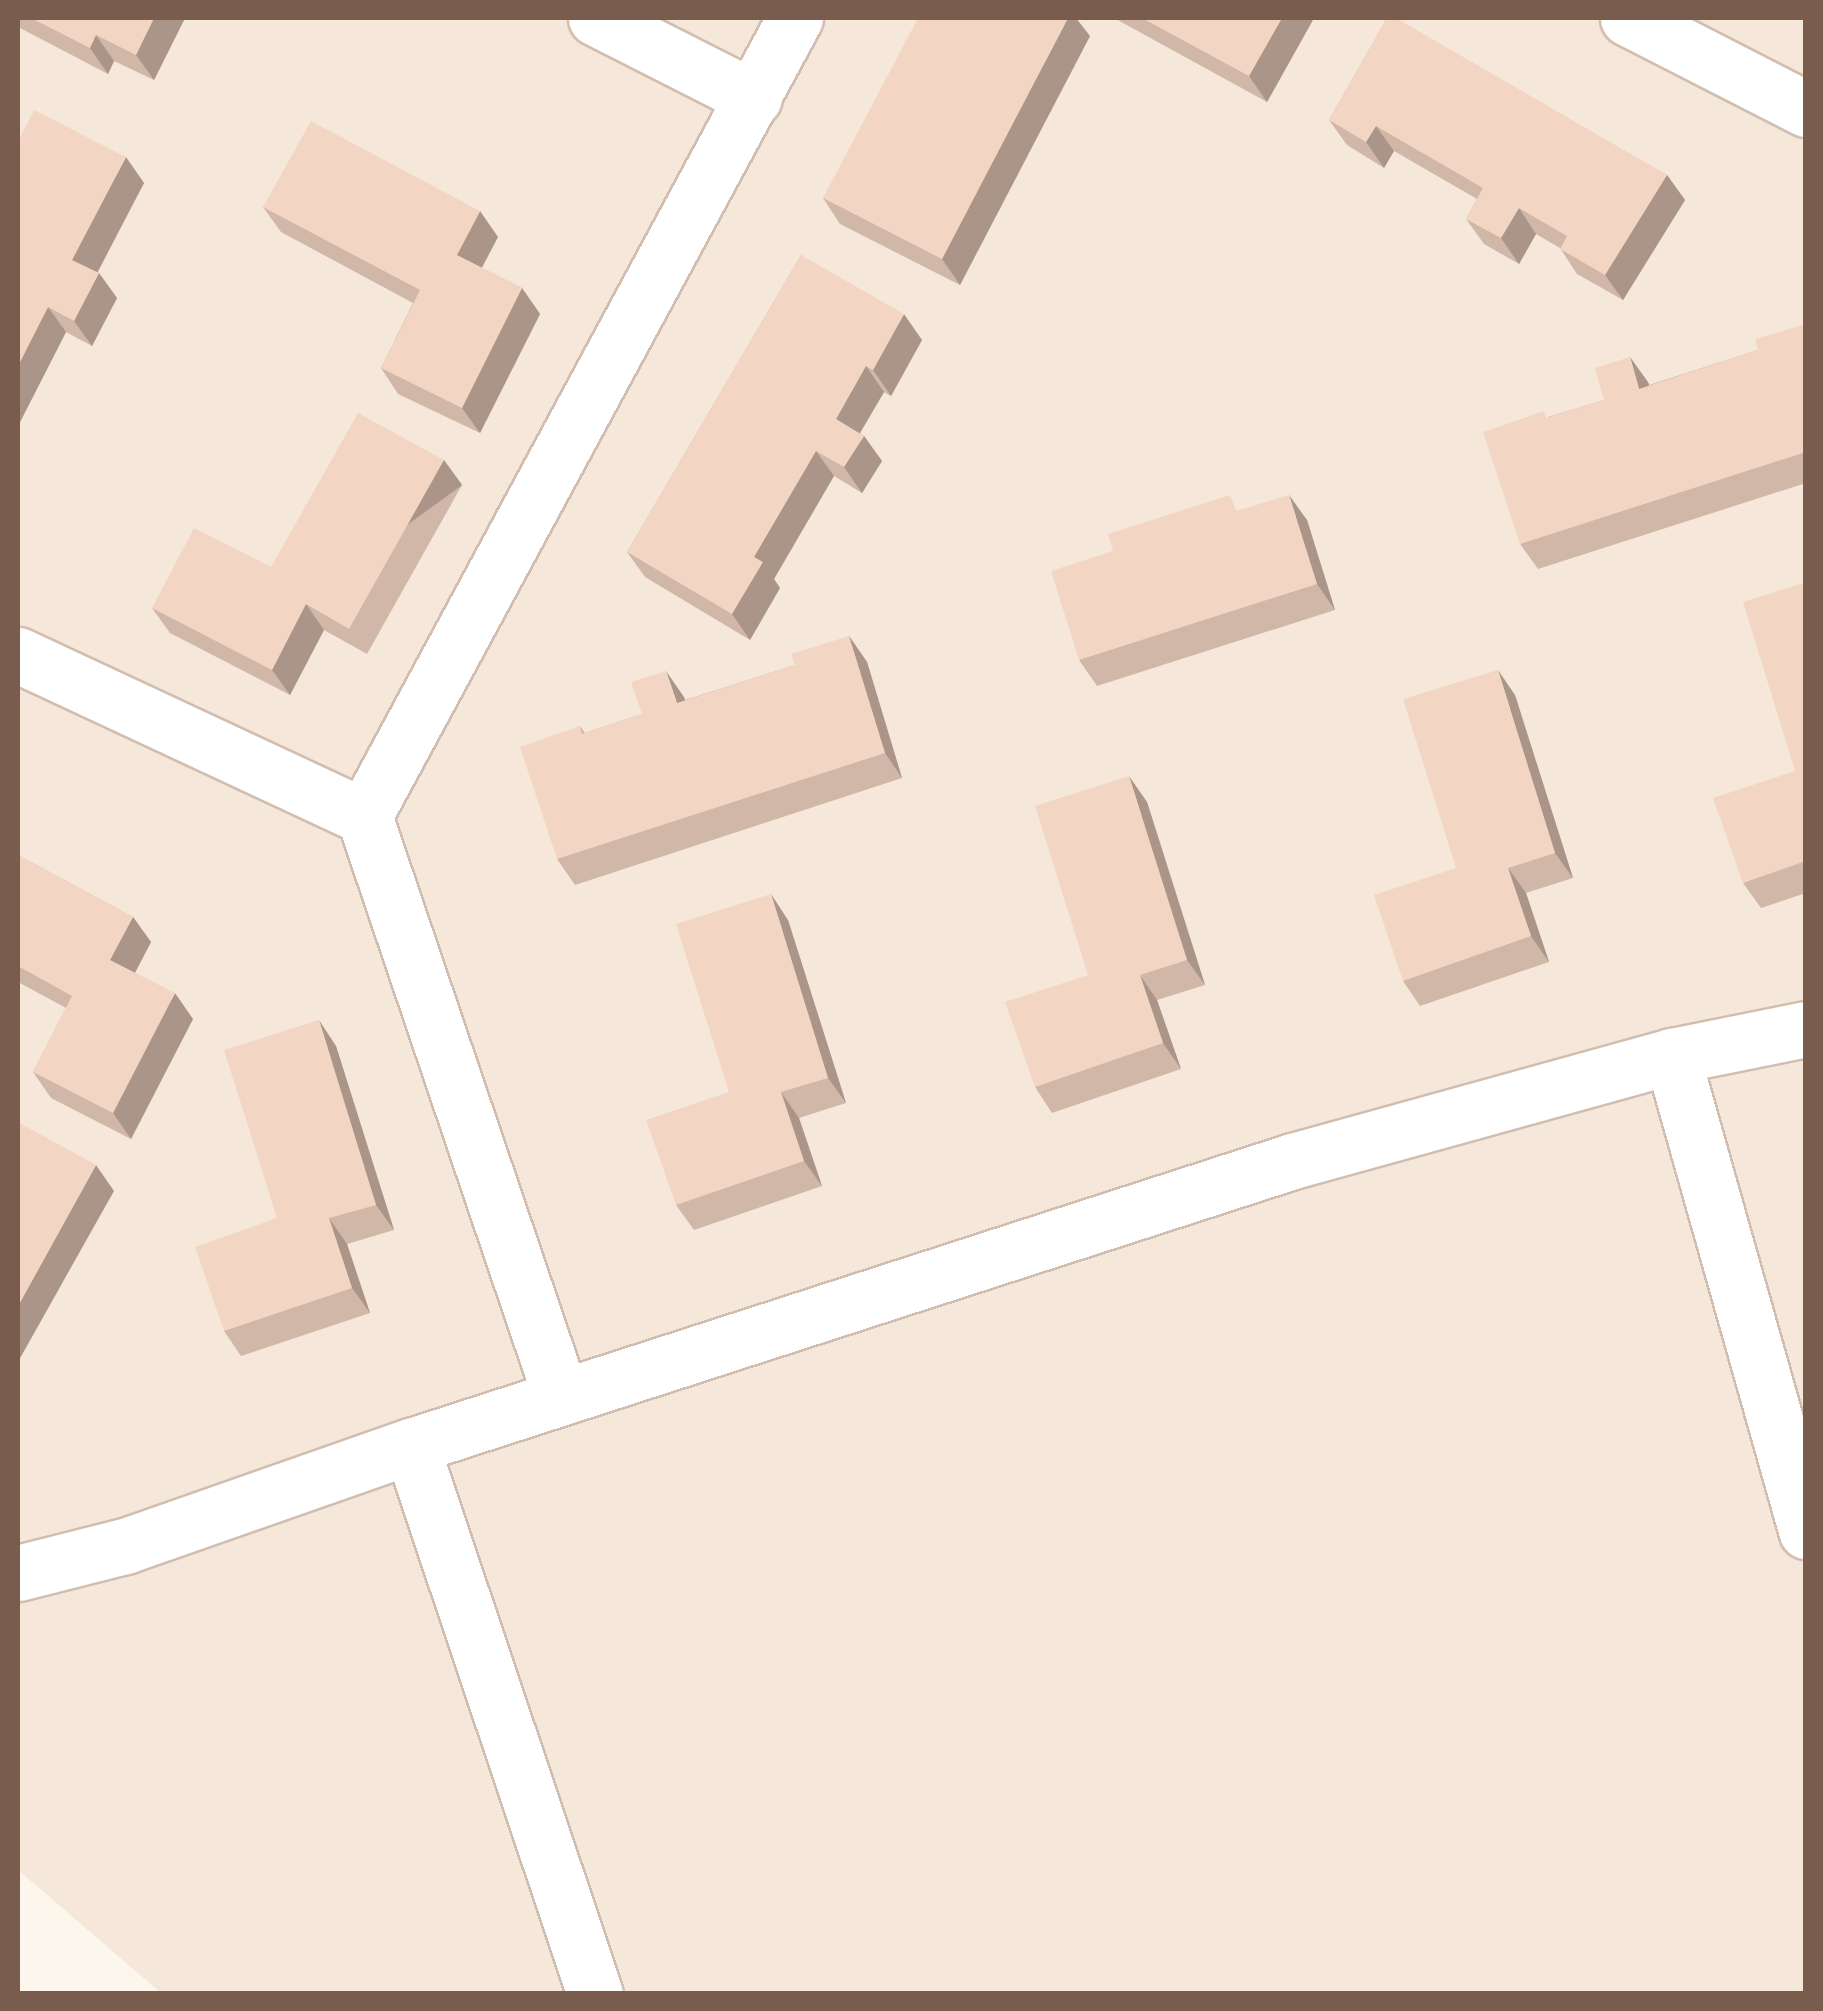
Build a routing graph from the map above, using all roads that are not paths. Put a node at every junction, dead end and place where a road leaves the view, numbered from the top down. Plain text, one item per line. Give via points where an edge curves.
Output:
1 (596, 18) edge
2 (794, 18) edge
3 (1628, 18) edge
4 (754, 98) junction
5 (1806, 110) edge
6 (18, 655) edge
7 (364, 816) junction
8 (1806, 1029) edge
9 (1672, 1056) junction
10 (561, 1397) junction
11 (411, 1446) junction
12 (1806, 1532) edge
13 (18, 1573) edge
14 (596, 1994) edge

1 - 4 street
2 - 4 street
3 - 5 street
4 - 7 street
6 - 7 street
7 - 10 street
8 - 9 street
9 - 10 street via 1293,1161
9 - 12 street
10 - 11 street
11 - 13 street via 126,1546
11 - 14 street

